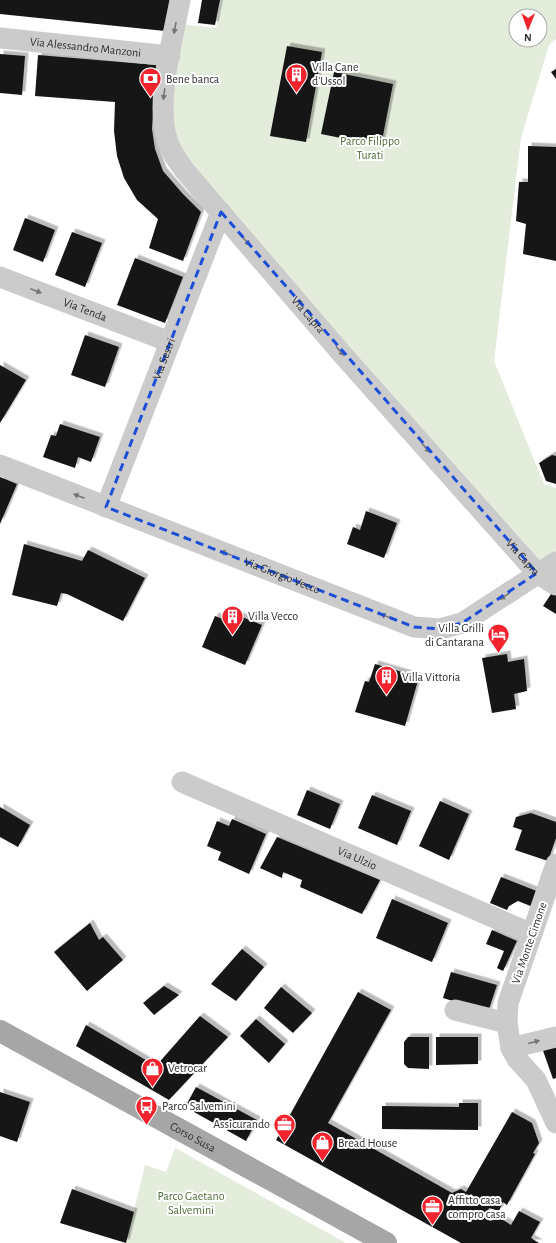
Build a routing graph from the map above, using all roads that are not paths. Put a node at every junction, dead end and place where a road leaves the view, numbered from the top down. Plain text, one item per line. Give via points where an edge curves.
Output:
1 (180, 0) edge
2 (0, 38) edge
3 (170, 56) junction
4 (221, 212) junction
5 (0, 277) edge
6 (170, 342) junction
7 (0, 465) edge
8 (106, 506) junction
9 (556, 562) edge
10 (536, 573) junction
11 (556, 585) edge
12 (182, 782) dead end
13 (556, 864) edge
14 (532, 934) junction
15 (455, 1010) dead end
16 (508, 1013) junction
17 (0, 1030) edge
18 (556, 1037) edge
19 (511, 1048) junction
20 (556, 1123) edge
21 (386, 1243) edge

1 -> 3 street, Via Capra
2 - 3 street, Via Alessandro Manzoni
3 -> 4 street, Via Capra via 162,105 167,140 185,171
4 - 6 street, Via Sestri
4 -> 10 street, Via Capra via 342,354
5 -> 6 street, Via Tenda
6 - 8 street, Via Sestri
8 -> 7 street, Via Giorgio Vecco
10 -> 8 street, Via Giorgio Vecco via 472,618 451,627 427,630
9 - 10 street, Via Giorgio Vecco
10 - 11 street, Via Capra
12 - 14 street, Via Ulzio
13 - 14 street, Via Monte Cimone
14 - 16 street, Via Monte Cimone
15 - 16 street
16 - 19 street, Via Monte Cimone
17 - 21 main road, Corso Susa
19 -> 18 street
19 - 20 street, Via Monte Cimone via 520,1063 536,1080

